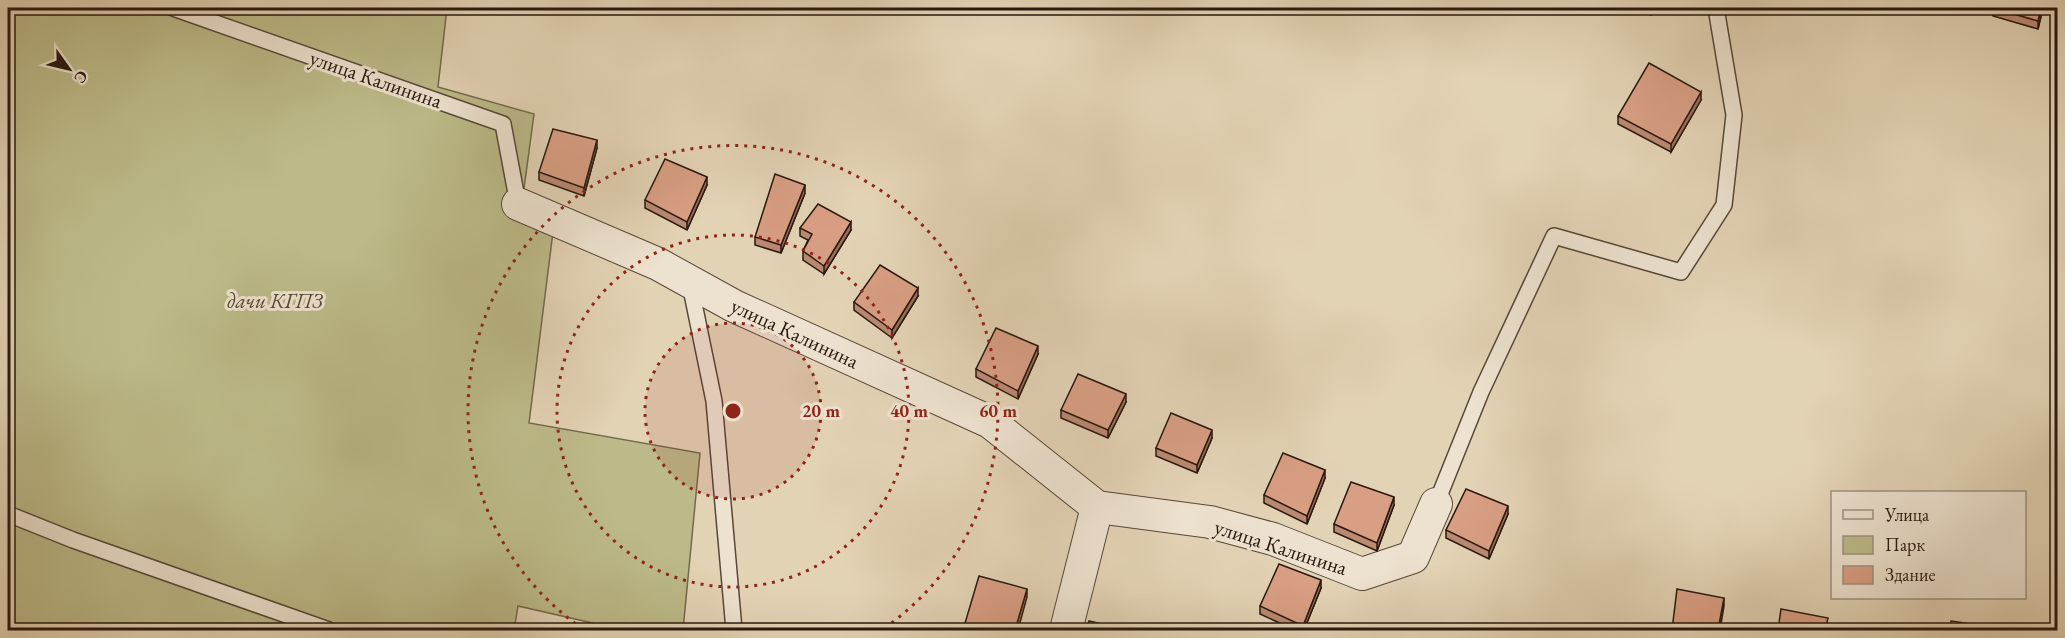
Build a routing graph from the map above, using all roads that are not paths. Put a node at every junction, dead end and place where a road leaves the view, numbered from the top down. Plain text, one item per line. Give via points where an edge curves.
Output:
1 (173, 8) edge
2 (1716, 8) edge
3 (518, 204) joint
4 (689, 281) junction
5 (1436, 504) joint
6 (1097, 507) junction
7 (8, 514) edge
8 (329, 630) edge
9 (734, 630) edge
10 (1066, 630) edge

1 - 3 lane, улица Калинина via 503,124
2 - 5 lane via 1734,114 1724,205 1681,272 1554,236 1481,392
3 - 4 street, улица Калинина
4 - 6 street, улица Калинина via 734,306 990,422
4 - 9 lane via 714,401
5 - 6 street, улица Калинина via 1413,557 1362,574 1273,539 1210,522
6 - 10 street
7 - 8 lane

